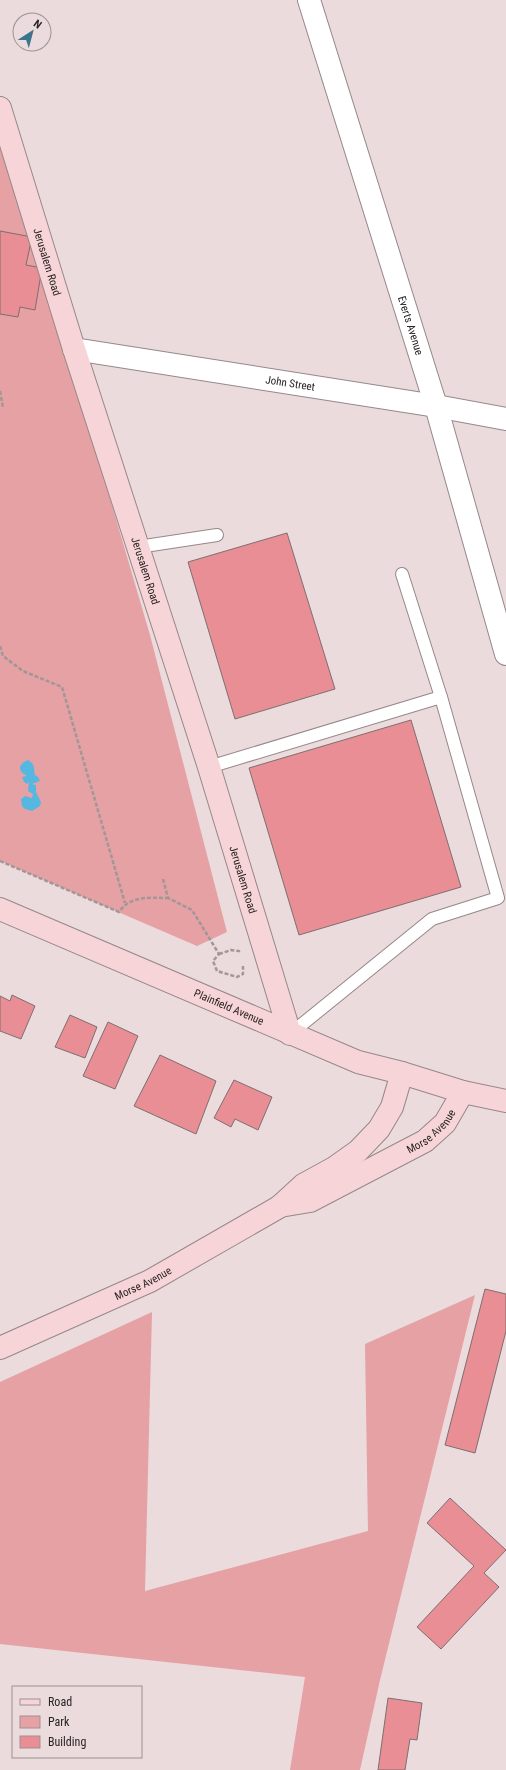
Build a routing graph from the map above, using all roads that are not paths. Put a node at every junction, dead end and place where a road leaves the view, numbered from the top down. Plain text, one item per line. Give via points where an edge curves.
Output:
1 (309, 0) edge
2 (0, 108) edge
3 (74, 349) junction
4 (436, 406) junction
5 (506, 420) edge
6 (217, 535) dead end
7 (138, 547) junction
8 (402, 574) dead end
9 (506, 654) edge
10 (441, 697) junction
11 (209, 767) junction
12 (0, 909) edge
13 (290, 1034) junction
14 (402, 1073) junction
15 (463, 1092) junction
16 (506, 1101) edge
17 (279, 1207) junction
18 (0, 1348) edge

1 - 4 street, Everts Avenue
2 - 3 street, Jerusalem Road
3 - 4 street, John Street
3 - 7 street, Jerusalem Road
4 - 5 street, John Street
4 - 9 street, Everts Avenue
6 - 7 lane
7 - 11 street, Jerusalem Road
8 - 10 lane
10 - 11 lane
10 - 13 lane via 498,898 432,919
11 - 13 street, Jerusalem Road
12 - 13 street, Plainfield Avenue
13 - 14 street, Plainfield Avenue via 358,1062
14 - 15 street, Plainfield Avenue
14 - 17 street, Morse Avenue via 392,1107 379,1129 358,1151 303,1185
15 - 16 street, Plainfield Avenue
15 - 17 street, Morse Avenue via 445,1123 425,1141 310,1200
17 - 18 street, Morse Avenue via 150,1281

